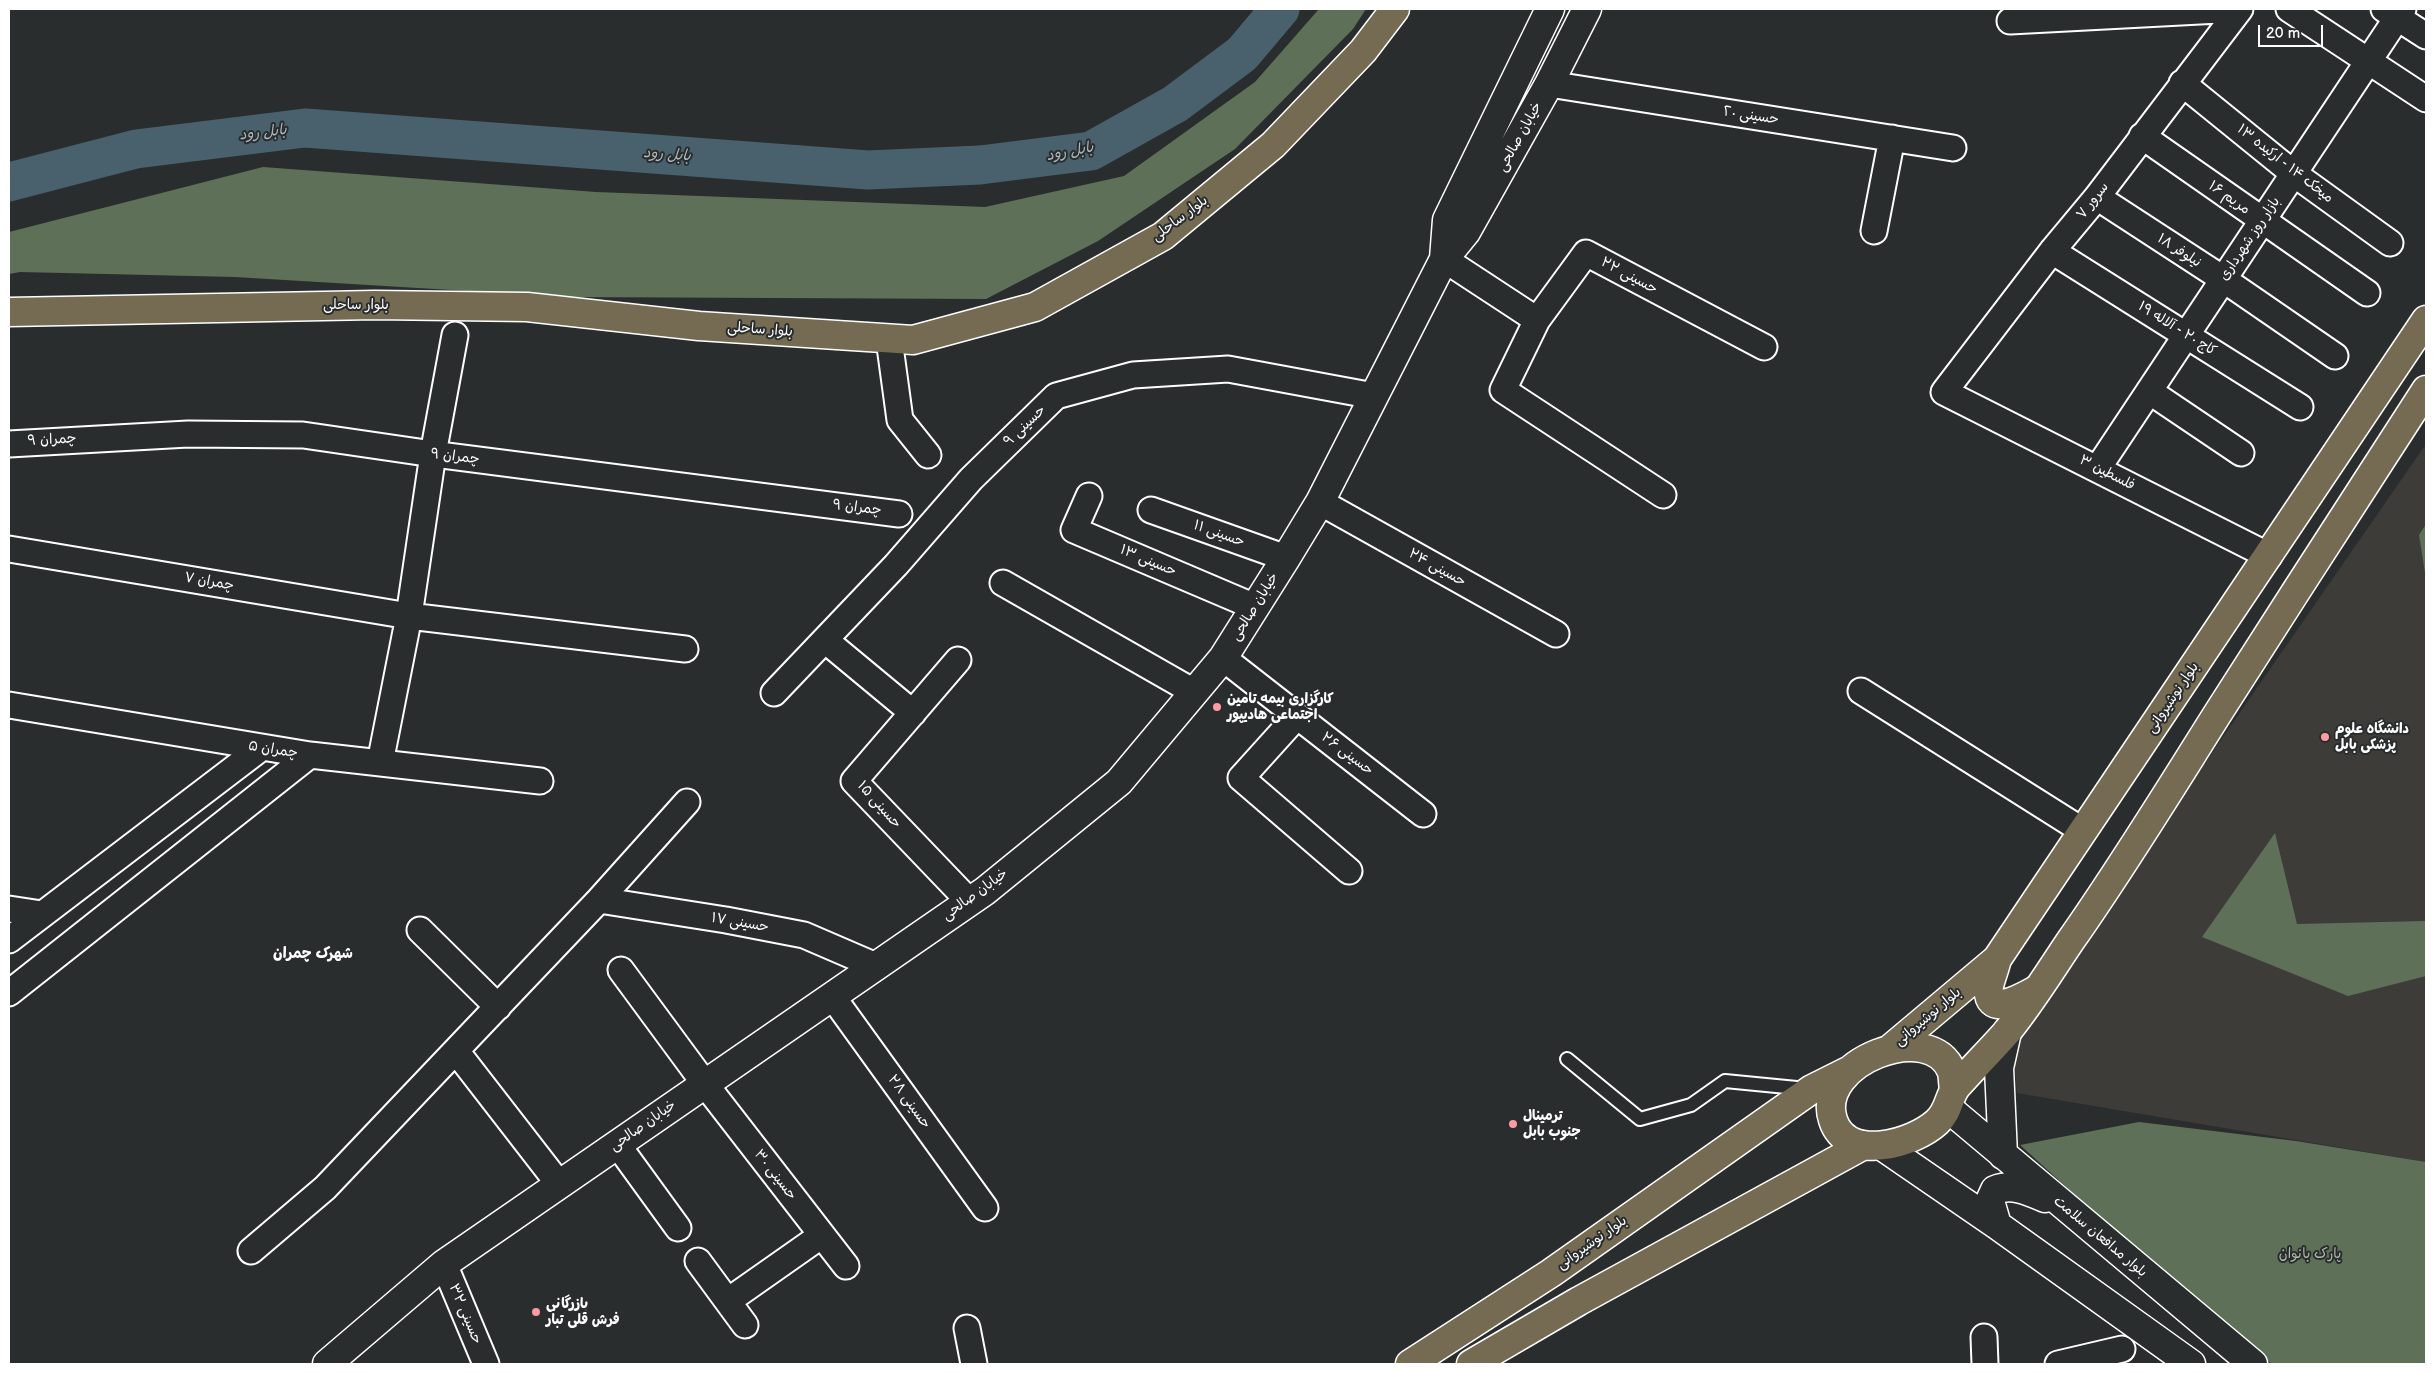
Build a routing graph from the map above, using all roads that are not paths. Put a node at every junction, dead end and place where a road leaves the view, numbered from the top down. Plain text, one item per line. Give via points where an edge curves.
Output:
1 (1396, 9) edge
2 (1550, 9) edge
3 (1586, 9) edge
4 (2239, 9) edge
5 (2289, 9) edge
6 (2395, 11) edge
7 (2010, 21) dead end
8 (2426, 36) edge
9 (2369, 60) junction
10 (2182, 83) junction
11 (1549, 84) junction
12 (2426, 99) edge
13 (2142, 136) junction
14 (1892, 138) junction
15 (1953, 148) dead end
16 (2293, 173) junction
17 (2097, 197) junction
18 (2262, 221) junction
19 (1874, 231) dead end
20 (2390, 243) dead end
21 (2052, 251) junction
22 (1444, 260) junction
23 (2223, 279) junction
24 (2367, 293) dead end
25 (9, 312) edge
26 (1537, 320) junction
27 (2426, 320) edge
28 (2187, 334) junction
29 (455, 335) dead end
30 (889, 339) junction
31 (1764, 348) dead end
32 (2335, 356) dead end
33 (2426, 390) edge
34 (2149, 391) junction
35 (1944, 392) joint
36 (1374, 396) junction
37 (2300, 407) dead end
38 (9, 444) edge
39 (2241, 453) dead end
40 (433, 454) junction
41 (928, 455) dead end
42 (2098, 468) junction
43 (1662, 495) dead end
44 (1088, 496) dead end
45 (1320, 502) junction
46 (1151, 510) dead end
47 (899, 514) dead end
48 (9, 549) edge
49 (2269, 556) junction
50 (1286, 558) junction
51 (1003, 584) dead end
52 (1255, 607) junction
53 (409, 616) junction
54 (1556, 634) dead end
55 (825, 640) junction
56 (685, 649) dead end
57 (1223, 658) junction
58 (958, 660) dead end
59 (1861, 691) dead end
60 (1194, 692) junction
61 (774, 694) dead end
62 (9, 705) edge
63 (913, 713) junction
64 (1297, 716) junction
65 (261, 748) junction
66 (310, 755) junction
67 (380, 763) junction
68 (540, 781) dead end
69 (687, 802) dead end
70 (1423, 814) dead end
71 (2083, 831) junction
72 (1349, 871) dead end
73 (599, 900) junction
74 (969, 901) junction
75 (9, 909) edge
76 (42, 914) junction
77 (420, 930) dead end
78 (9, 940) edge
79 (1997, 959) junction
80 (876, 966) junction
81 (621, 970) dead end
82 (2037, 989) junction
83 (9, 993) edge
84 (832, 996) junction
85 (498, 1007) junction
86 (2007, 1032) junction
87 (1890, 1049) junction
88 (456, 1051) junction
89 (1567, 1059) dead end
90 (1848, 1071) junction
91 (705, 1084) junction
92 (1812, 1089) junction
93 (1951, 1099) junction
94 (617, 1144) junction
95 (1873, 1146) junction
96 (2003, 1154) junction
97 (559, 1184) junction
98 (2058, 1202) junction
99 (985, 1208) dead end
100 (1997, 1225) junction
101 (678, 1228) dead end
102 (822, 1235) junction
103 (252, 1251) dead end
104 (698, 1261) dead end
105 (444, 1264) junction
106 (846, 1266) dead end
107 (728, 1301) junction
108 (2133, 1323) junction
109 (745, 1325) dead end
110 (967, 1328) dead end
111 (1984, 1337) dead end
112 (2119, 1357) edge
113 (327, 1364) edge
114 (486, 1364) edge
115 (974, 1364) edge
116 (1410, 1364) edge
117 (1471, 1364) edge
118 (1985, 1364) edge
119 (2058, 1364) edge
120 (2191, 1364) edge
121 (2253, 1364) edge

1 - 30 main road, بلوار ساحلی via 1363,52 1273,145 1163,236 1035,307 913,340
2 - 22 main road, خيابان صالحی via 1447,220
3 - 11 main road, خيابان صالحی
4 - 7 street
4 - 10 street, سرور ۷
5 - 9 street
6 - 8 street
6 - 9 street, بازار روز شهرداری
9 - 12 street
9 - 16 street, بازار روز شهرداری
10 - 13 street, سرور ۷
10 - 16 street, میخک ۱۴ - ارکیده ۱۳
11 - 14 street, حسینی ٢٠
11 - 22 main road, خيابان صالحی via 1466,232
13 - 17 street, سرور ۷
13 - 18 street, مریم ۱۶
14 - 15 street, حسینی ٢٠
14 - 19 street
16 - 18 street, بازار روز شهرداری
16 - 20 street, میخک ۱۴ - ارکیده ۱۳
17 - 21 street, سرور ۷
17 - 23 street, نیلوفر ۱۸
18 - 23 street, بازار روز شهرداری
18 - 24 street, مریم ۱۶
21 - 28 street, کاج ۲۰ - آلاله ۱۹
21 - 35 street, سرور ۷
22 - 26 street
22 - 36 main road, خيابان صالحی
23 - 28 street, بازار روز شهرداری
23 - 32 street, نیلوفر ۱۸
25 - 30 main road, بلوار ساحلی via 375,305 527,308 699,326
26 - 31 street, حسینی ۲۲ via 1586,253
26 - 43 street via 1503,390
27 - 49 main road, بلوار نوشیروانی
28 - 34 street, بازار روز شهرداری
28 - 37 street, کاج ۲۰ - آلاله ۱۹
29 - 40 street
30 - 41 street via 900,420
33 - 82 main road via 2100,898
34 - 39 street
34 - 42 street, بازار روز شهرداری
35 - 42 street, فلسطین ۳
36 - 45 main road, خيابان صالحی
36 - 55 street, حسینی ٩ via 1228,369 1133,375 1056,396 971,479
38 - 40 street, چمران ۹ via 188,434 303,435
40 - 47 street, چمران ۹
40 - 53 street
42 - 49 street, فلسطین ۳
44 - 52 street, حسینی ۱۳ via 1074,530
45 - 50 main road, خيابان صالحی
45 - 54 street, حسینی ۲۴
46 - 50 street, حسینی ۱۱
48 - 53 street, چمران ۷
49 - 71 main road, بلوار نوشیروانی
50 - 52 main road, خيابان صالحی
51 - 60 street
52 - 57 main road, خيابان صالحی
53 - 56 street, چمران ۷
53 - 67 street
55 - 61 street, حسینی ٩
55 - 63 street
57 - 60 main road, خيابان صالحی
57 - 64 street, حسینی ۲۶
58 - 63 street, حسینی ۱۵
59 - 71 street
60 - 74 main road, خيابان صالحی via 1119,782
62 - 65 street, چمران ۵
63 - 74 street, حسینی ۱۵ via 854,781
64 - 70 street, حسینی ۲۶
64 - 72 street via 1241,778
65 - 66 street, چمران ۵
65 - 76 street
66 - 67 street, چمران ۵
66 - 83 street
67 - 68 street, چمران ۵
69 - 73 street
71 - 79 main road, بلوار نوشیروانی
73 - 80 street, حسینی ۱۷ via 804,935
73 - 85 street
74 - 80 main road, خيابان صالحی
75 - 76 street
76 - 78 street
77 - 85 street
79 - 82 main road via 1989,987 1994,1002 2002,1005 2016,1001
79 - 87 main road, بلوار نوشیروانی
80 - 84 main road, خيابان صالحی
81 - 91 street, حسینی ۳۰
82 - 86 main road
84 - 91 main road, خيابان صالحی
84 - 99 street, حسینی ۲۸
85 - 88 street
86 - 93 main road
86 - 96 main road via 1999,1068
87 - 90 main road
87 - 93 main road via 1921,1047 1938,1055 1951,1070
88 - 97 street
88 - 103 street via 325,1188
89 - 92 lane via 1640,1118 1691,1105 1725,1081
90 - 92 main road, بلوار نوشیروانی
90 - 95 main road via 1836,1084 1831,1103 1834,1122 1846,1138
91 - 94 main road, خيابان صالحی
91 - 102 street, حسینی ۳۰
92 - 116 main road, بلوار نوشیروانی via 1551,1273
93 - 95 main road via 1937,1122 1924,1131 1911,1138
93 - 96 main road, بلوار مدافعان سلامت
94 - 97 main road, خيابان صالحی
94 - 101 street
95 - 100 main road
95 - 117 main road via 1579,1301
96 - 98 main road, بلوار مدافعان سلامت
97 - 105 main road, خيابان صالحی
98 - 100 main road via 2004,1186 1995,1190 1990,1201
98 - 121 main road, بلوار مدافعان سلامت
100 - 108 main road
102 - 106 street, حسینی ۳۰
102 - 107 street
104 - 107 street
105 - 113 main road, خيابان صالحی
105 - 114 street, حسینی ۳۲
107 - 109 street
108 - 112 street
108 - 120 main road
110 - 115 street
111 - 118 street
112 - 119 street

